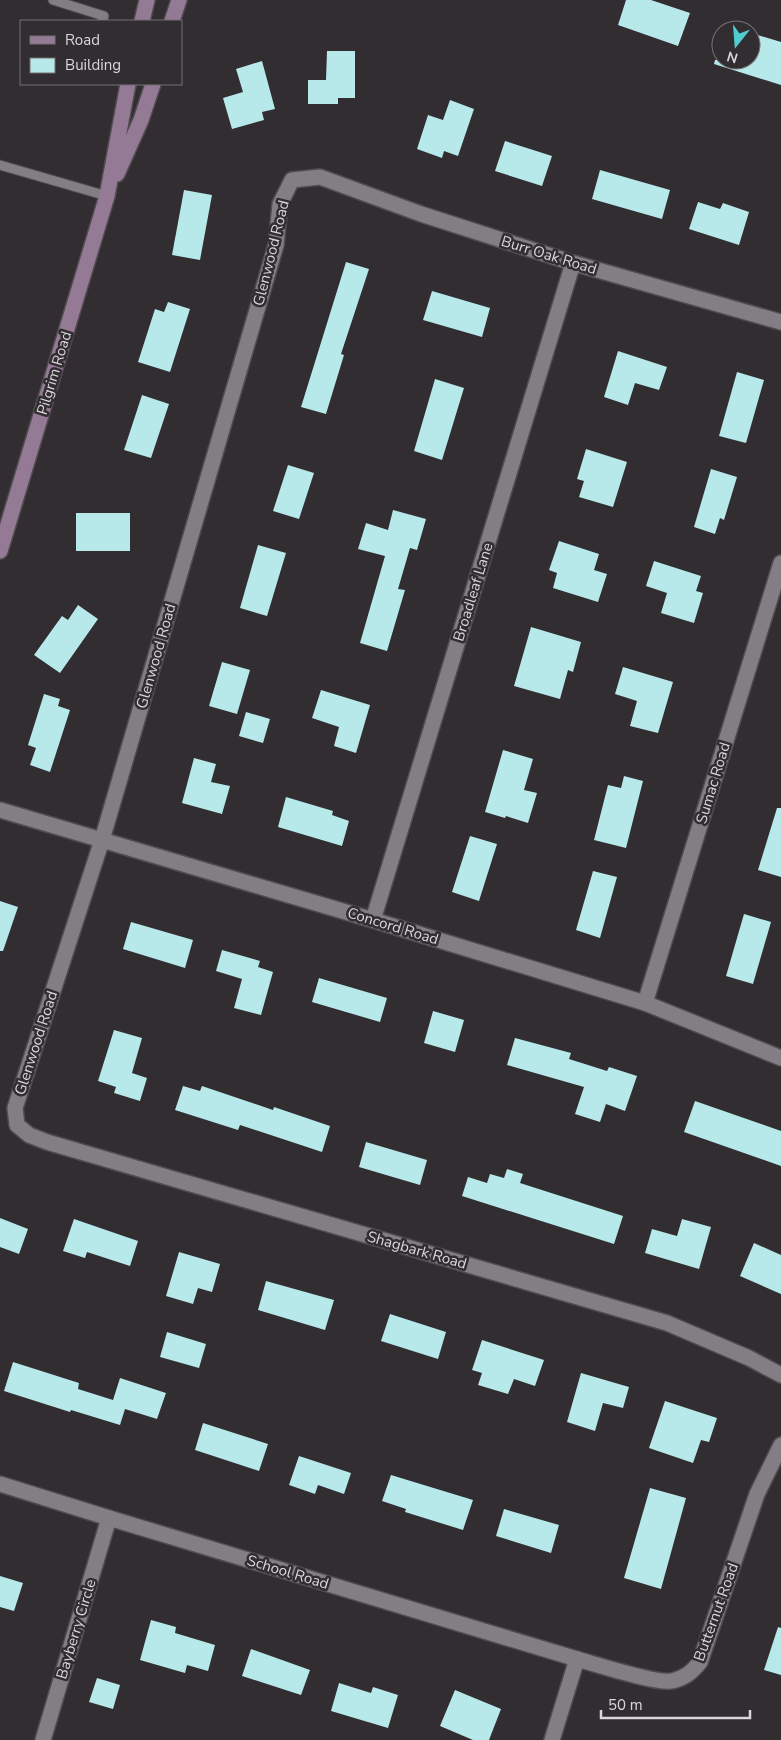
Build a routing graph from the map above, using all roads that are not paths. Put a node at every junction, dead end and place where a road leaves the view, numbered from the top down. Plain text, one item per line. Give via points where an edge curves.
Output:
1 (53, 0) edge
2 (89, 0) edge
3 (147, 0) edge
4 (179, 0) edge
5 (86, 10) junction
6 (102, 20) edge
7 (142, 20) edge
8 (172, 20) edge
9 (128, 85) edge
10 (153, 85) edge
11 (0, 165) edge
12 (320, 177) joint
13 (107, 196) junction
14 (573, 263) junction
15 (781, 322) edge
16 (0, 551) edge
17 (781, 563) edge
18 (0, 810) edge
19 (102, 840) junction
20 (373, 920) junction
21 (645, 1003) junction
22 (781, 1058) edge
23 (47, 1142) joint
24 (781, 1375) edge
25 (781, 1445) edge
26 (0, 1484) edge
27 (109, 1518) junction
28 (577, 1659) junction
29 (43, 1740) edge
30 (552, 1740) edge

1 - 5 lane
2 - 5 lane
3 - 7 street
4 - 8 street
5 - 6 lane via 104,16
9 - 13 street, Pilgrim Road
10 - 13 street, Pilgrim Road via 141,120
11 - 13 lane
12 - 14 street, Burr Oak Road via 421,214
12 - 19 street, Glenwood Road via 292,180 280,204 276,245
13 - 16 street, Pilgrim Road
14 - 15 street, Burr Oak Road
14 - 20 street, Broadleaf Lane
17 - 21 street, Sumac Road
18 - 19 street, Concord Road
19 - 20 street, Concord Road
19 - 23 street, Glenwood Road via 15,1108 17,1125 29,1135
20 - 21 street, Concord Road
21 - 22 street, Concord Road
23 - 24 street, Shagbark Road via 667,1322
25 - 28 street, Butternut Road via 757,1494 700,1662 689,1675 670,1682
26 - 27 street, School Road
27 - 28 street, School Road
27 - 29 street, Bayberry Circle
28 - 30 street

